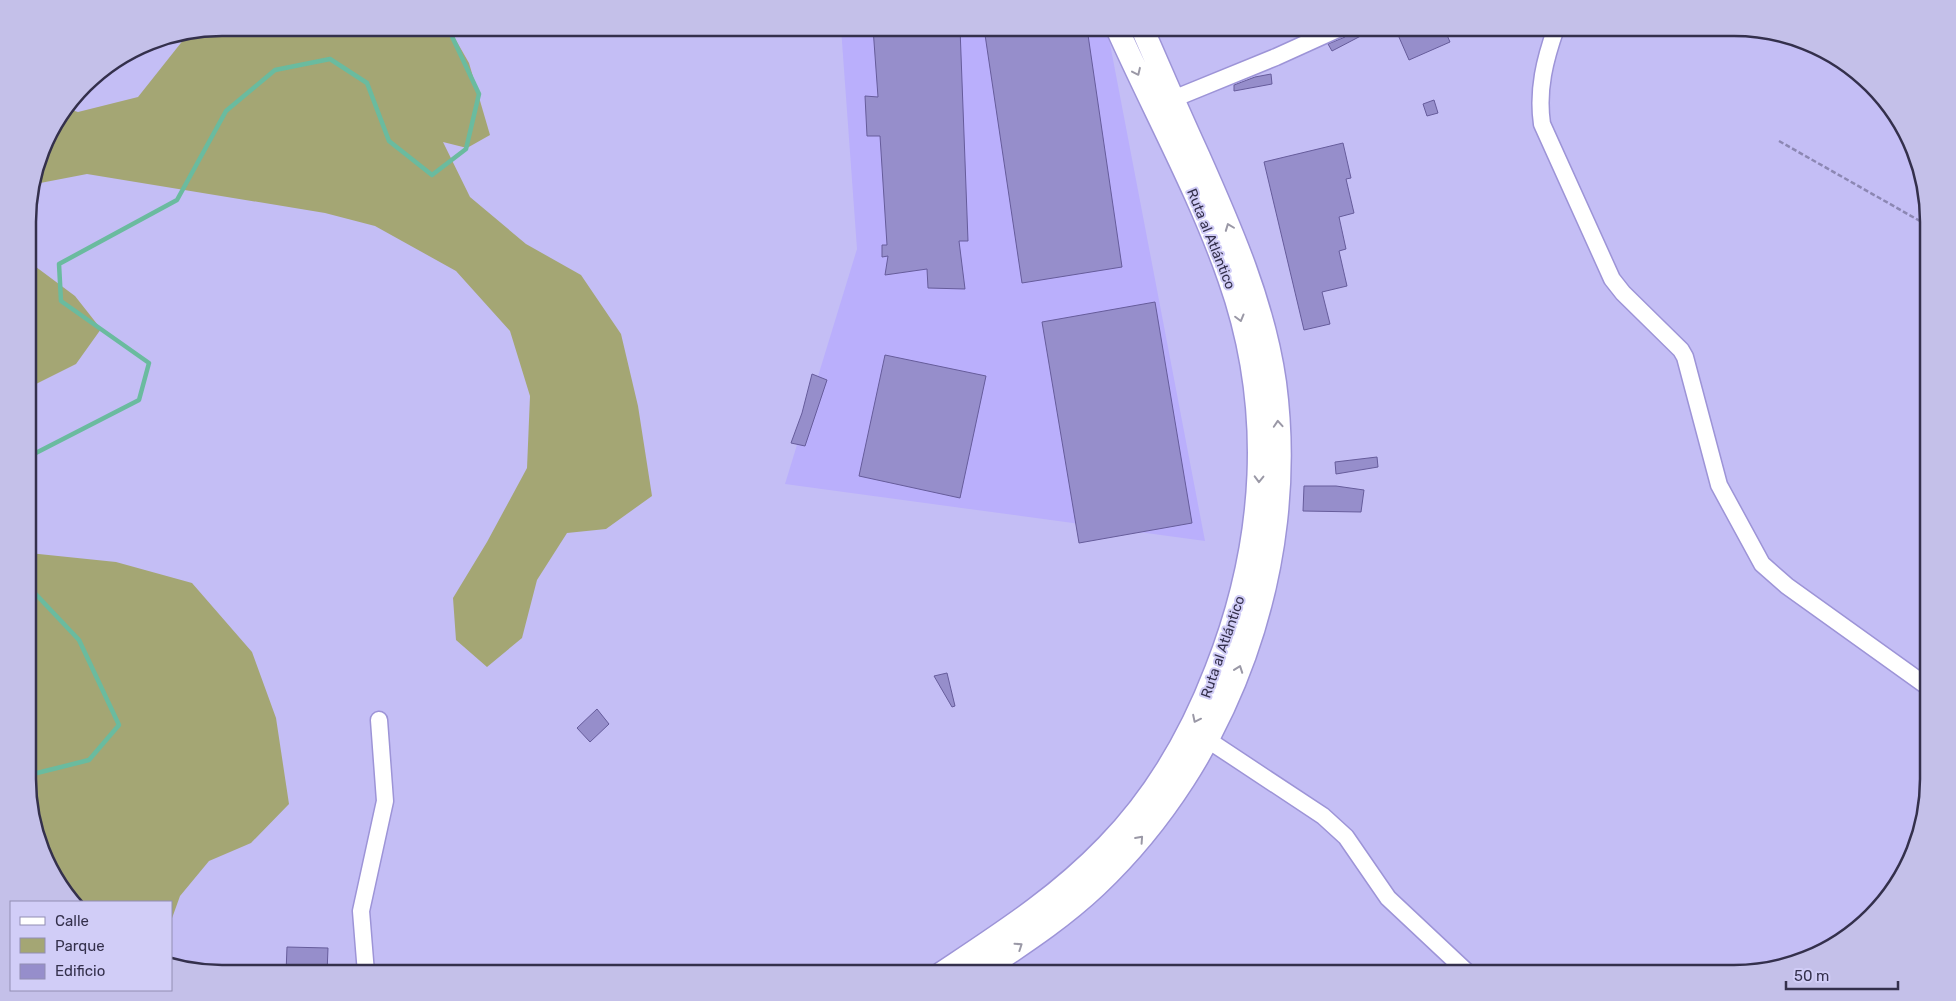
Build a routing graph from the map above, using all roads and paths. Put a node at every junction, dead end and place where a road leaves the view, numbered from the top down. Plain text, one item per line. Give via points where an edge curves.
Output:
1 (1121, 36) edge
2 (1145, 36) edge
3 (1322, 36) edge
4 (1553, 36) edge
5 (1173, 99) junction
6 (1779, 141) dead end
7 (1920, 221) edge
8 (1920, 681) edge
9 (379, 720) dead end
10 (1208, 740) junction
11 (365, 965) edge
12 (954, 965) edge
13 (991, 965) edge
14 (1459, 965) edge

1 -> 12 highway, Ruta al Atlántico via 1204,215 1230,280 1254,384 1260,443 1254,538 1231,632 1201,709 1160,782 1109,845 1052,899
2 - 5 highway, Ruta al Atlántico
3 - 5 street
4 - 8 street via 1539,102 1542,124 1612,280 1685,358 1719,485 1762,564 1787,586
10 -> 5 highway, Ruta al Atlántico via 1251,636 1265,582 1274,542 1279,444 1275,381 1253,291 1222,208
6 - 7 path
9 - 11 street via 385,801 362,911
13 -> 10 highway, Ruta al Atlántico via 1042,931 1097,885 1153,824
10 - 14 street via 1334,825 1346,837 1388,898

